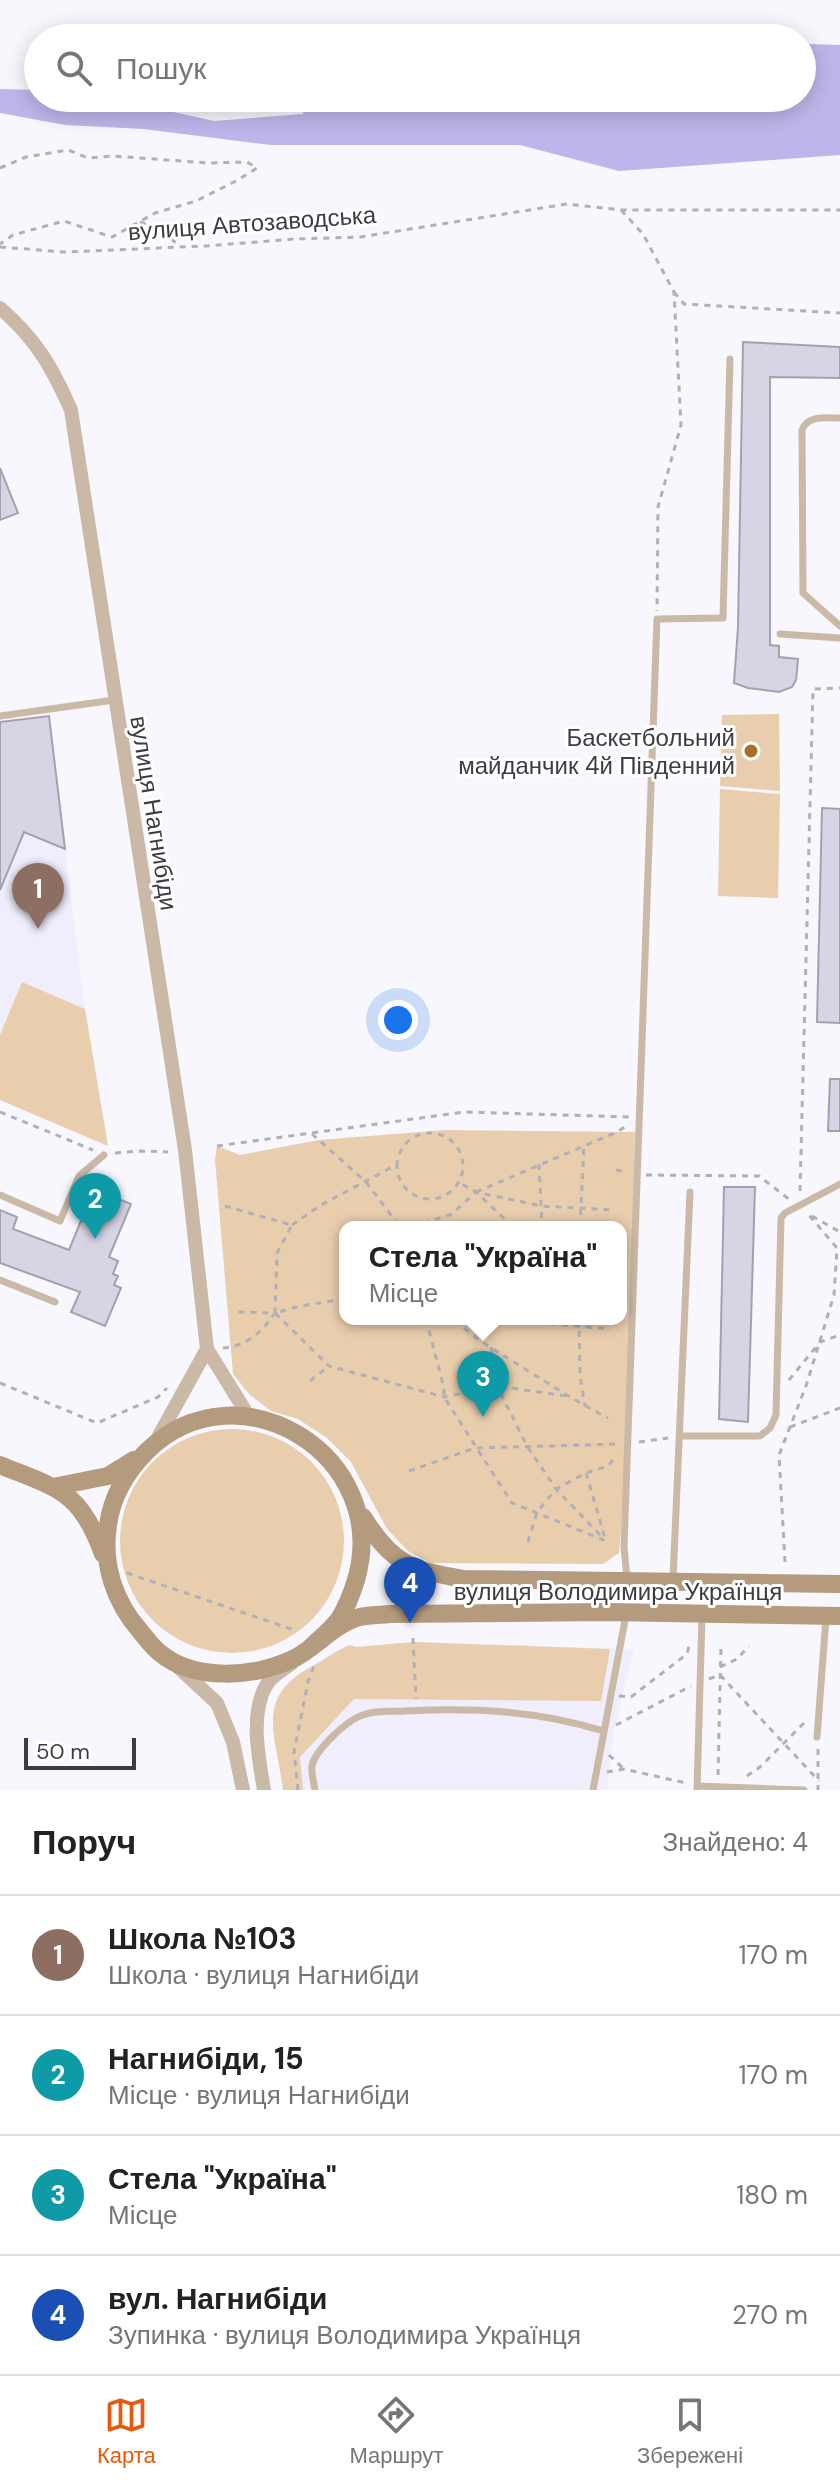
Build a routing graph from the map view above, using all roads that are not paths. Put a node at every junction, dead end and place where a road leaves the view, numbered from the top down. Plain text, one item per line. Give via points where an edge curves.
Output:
1 (0, 308) edge
2 (730, 359) dead end
3 (840, 418) edge
4 (840, 626) edge
5 (780, 634) dead end
6 (840, 638) edge
7 (114, 700) junction
8 (0, 716) edge
9 (104, 1155) road end
10 (840, 1184) edge
11 (690, 1192) dead end
12 (0, 1195) edge
13 (0, 1280) edge
14 (55, 1302) dead end
15 (207, 1349) junction
16 (249, 1417) junction
17 (680, 1436) junction
18 (155, 1444) junction
19 (0, 1465) edge
20 (53, 1487) junction
21 (359, 1510) junction
22 (116, 1568) junction
23 (627, 1580) junction
24 (672, 1582) junction
25 (840, 1584) edge
26 (626, 1612) junction
27 (702, 1614) junction
28 (833, 1616) edge
29 (312, 1658) junction
30 (171, 1661) junction
31 (604, 1731) junction
32 (817, 1737) road end
33 (697, 1788) edge
34 (243, 1790) edge
35 (264, 1790) edge
36 (315, 1790) edge
37 (593, 1790) edge
38 (804, 1790) edge

1 - 7 street, вулиця Нагнибіди via 52,366 71,410
2 - 23 lane via 723,618 657,619 624,1547
3 - 4 lane via 811,419 802,430 803,593
5 - 6 lane
7 - 8 lane
7 - 15 street, вулиця Нагнибіди via 185,1150
9 - 12 lane via 79,1176 60,1221
10 - 17 lane via 785,1213 780,1226 776,1415 770,1428 760,1436
11 - 17 lane
13 - 14 lane
15 - 16 street, вулиця Нагнибіди
15 - 18 street
16 - 18 street, вулиця Володимира Українця via 216,1417 184,1426
16 - 21 street, вулиця Володимира Українця via 281,1425 310,1441 334,1464
17 - 24 lane
18 - 20 street, вулиця Володимира Українця via 108,1476
18 - 22 street, вулиця Володимира Українця via 135,1463 110,1513 106,1541
19 - 20 street, вулиця Володимира Українця
20 - 22 street, вулиця Володимира Українця via 72,1498
21 - 23 street, вулиця Володимира Українця via 377,1540 400,1562 428,1573 464,1579
21 - 29 street, вулиця Володимира Українця via 360,1565 351,1597
22 - 30 street, вулиця Володимира Українця via 116,1595 129,1619
23 - 24 street, вулиця Володимира Українця
24 - 25 street, вулиця Володимира Українця
26 - 27 street, вулиця Володимира Українця
26 - 29 street, вулиця Володимира Українця via 359,1617 339,1627
26 - 31 lane
27 - 28 street, вулиця Володимира Українця
27 - 33 lane
28 - 32 lane
29 - 30 street, вулиця Володимира Українця via 246,1673 200,1671
29 - 35 street via 268,1682 259,1702
30 - 34 street via 217,1703 233,1742
31 - 36 lane via 526,1712 453,1709 362,1715 318,1752 312,1767
31 - 37 lane
33 - 38 lane

